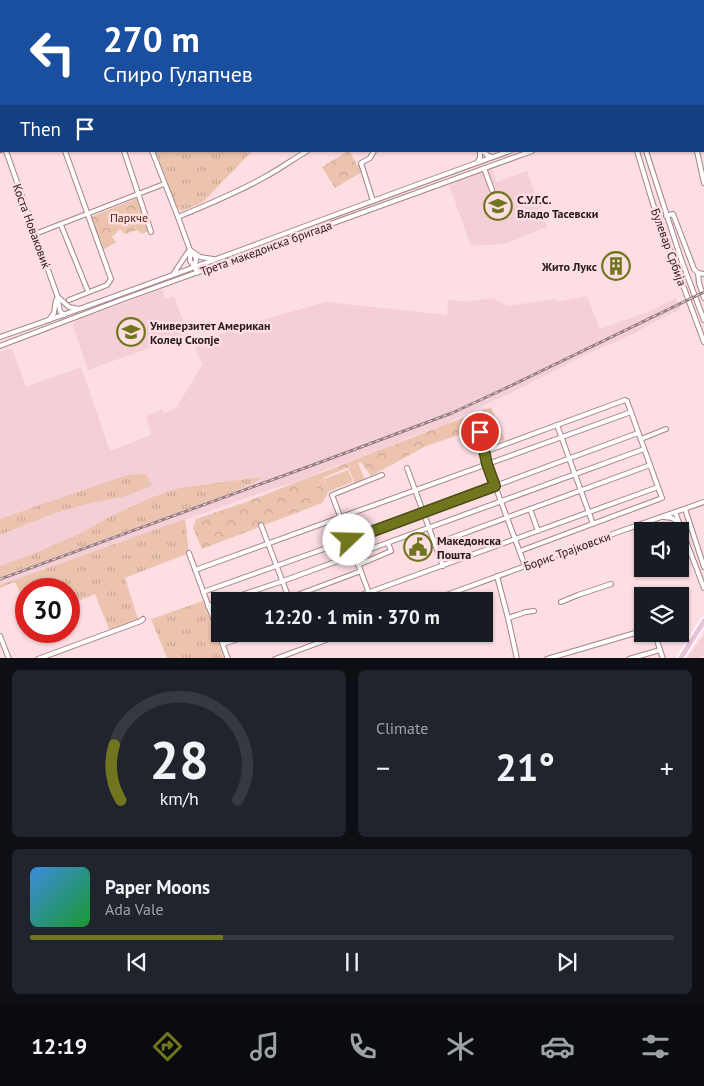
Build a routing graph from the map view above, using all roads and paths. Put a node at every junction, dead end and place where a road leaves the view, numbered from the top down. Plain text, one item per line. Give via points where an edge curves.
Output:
1 (3, 152) edge
2 (65, 152) edge
3 (124, 152) edge
4 (152, 152) edge
5 (305, 152) edge
6 (373, 152) edge
7 (482, 152) edge
8 (483, 152) edge
9 (507, 152) edge
10 (529, 152) edge
11 (637, 152) edge
12 (646, 152) edge
13 (697, 152) edge
14 (494, 157) junction
15 (477, 163) junction
16 (484, 168) junction
17 (704, 183) edge
18 (164, 184) junction
19 (492, 190) dead end
20 (139, 195) junction
21 (373, 201) junction
22 (88, 215) junction
23 (666, 216) junction
24 (178, 218) junction
25 (61, 225) junction
26 (151, 232) dead end
27 (35, 234) junction
28 (190, 250) junction
29 (213, 260) junction
30 (195, 267) junction
31 (197, 273) junction
32 (698, 273) junction
33 (173, 274) junction
34 (704, 274) edge
35 (87, 289) dead end
36 (57, 295) junction
37 (704, 297) edge
38 (69, 300) dead end
39 (698, 303) junction
40 (81, 309) junction
41 (64, 315) junction
42 (49, 320) junction
43 (704, 320) edge
44 (67, 321) junction
45 (0, 338) edge
46 (704, 342) edge
47 (0, 346) edge
48 (630, 412) junction
49 (557, 425) junction
50 (666, 429) dead end
51 (480, 432) dead end
52 (638, 433) junction
53 (562, 437) junction
54 (640, 439) junction
55 (644, 449) junction
56 (484, 452) junction
57 (569, 458) junction
58 (487, 464) junction
59 (650, 465) junction
60 (407, 468) dead end
61 (575, 474) junction
62 (382, 475) dead end
63 (495, 486) junction
64 (658, 487) junction
65 (415, 491) junction
66 (581, 491) junction
67 (501, 502) junction
68 (704, 502) edge
69 (697, 505) junction
70 (530, 509) junction
71 (685, 509) junction
72 (423, 512) junction
73 (589, 512) junction
74 (675, 512) junction
75 (663, 516) junction
76 (341, 518) junction
77 (507, 518) junction
78 (688, 520) junction
79 (677, 522) edge
80 (679, 522) edge
81 (261, 524) dead end
82 (593, 524) junction
83 (429, 527) junction
84 (538, 530) junction
85 (515, 539) junction
86 (349, 540) junction
87 (388, 542) junction
88 (268, 543) junction
89 (435, 544) junction
90 (689, 548) edge
91 (520, 551) junction
92 (189, 553) dead end
93 (354, 555) junction
94 (358, 565) junction
95 (277, 566) junction
96 (443, 566) junction
97 (525, 566) junction
98 (704, 567) edge
99 (195, 570) junction
100 (361, 571) junction
101 (497, 576) junction
102 (283, 581) junction
103 (611, 584) dead end
104 (704, 588) edge
105 (203, 592) junction
106 (251, 592) edge
107 (287, 592) edge
108 (310, 592) edge
109 (369, 592) edge
110 (372, 592) edge
111 (454, 592) edge
112 (561, 602) dead end
113 (211, 605) edge
114 (208, 606) junction
115 (534, 611) dead end
116 (211, 612) edge
117 (508, 618) junction
118 (143, 619) dead end
119 (704, 621) edge
120 (704, 628) edge
121 (634, 634) edge
122 (0, 636) edge
123 (695, 637) junction
124 (229, 642) edge
125 (320, 642) edge
126 (658, 642) edge
127 (223, 644) joint
128 (2, 648) edge
129 (660, 650) junction
130 (562, 656) edge
131 (9, 658) edge
132 (38, 658) edge
133 (228, 658) edge
134 (275, 658) edge
135 (517, 658) edge
136 (547, 658) edge
137 (629, 658) edge
138 (664, 658) edge
139 (680, 658) edge

1 - 27 street, Коста Новаковиќ
2 - 22 street
3 - 20 street
4 - 18 street
5 - 24 street via 250,185
6 - 21 street via 361,163
7 - 15 street
8 - 14 street
9 - 14 street, Трета македонска бригада
10 - 16 street, Трета македонска бригада
11 - 46 street, Булевар Србија
12 - 23 street, Булевар Србија
13 - 17 street
14 - 15 street, Трета македонска бригада
15 - 21 street, Трета македонска бригада
16 - 19 street
16 - 31 street, Трета македонска бригада
18 - 20 street
18 - 24 street
20 - 22 street
20 - 26 street
21 - 29 street, Трета македонска бригада
22 - 25 street
22 - 38 street via 111,280 107,285
23 - 32 street via 673,214
23 - 39 street, Булевар Србија
24 - 28 street
25 - 27 street
25 - 35 street
27 - 36 street, Коста Новаковиќ
28 - 29 street
28 - 30 street via 190,261
28 - 33 street
29 - 30 street, Трета македонска бригада
30 - 31 street
30 - 33 street, Трета македонска бригада
31 - 44 street, Трета македонска бригада
32 - 34 street
32 - 37 street
33 - 40 street, Трета македонска бригада
36 - 40 street via 69,307
36 - 41 street, Коста Новаковиќ
36 - 42 street via 54,313
37 - 39 street
39 - 43 street, Булевар Србија
40 - 41 street, Трета македонска бригада
41 - 42 street, Трета македонска бригада
41 - 44 street, Коста Новаковиќ
42 - 45 street, Трета македонска бригада
44 - 47 street, Трета македонска бригада
48 - 49 street via 625,400
48 - 52 street
48 - 53 street
49 - 53 street
49 - 56 street
50 - 54 street
51 - 56 street
52 - 54 street
52 - 57 street
53 - 57 street
53 - 58 street
54 - 55 street
55 - 59 street
55 - 61 street
56 - 58 street
57 - 61 street
57 - 63 street
58 - 63 street
58 - 65 street
59 - 64 street
59 - 66 street
60 - 65 street
61 - 66 street
61 - 67 street
62 - 76 street via 332,495
63 - 67 street
63 - 72 street
64 - 73 street
64 - 82 street via 662,498
65 - 72 street
65 - 76 street
66 - 70 street
66 - 73 street
67 - 77 street
67 - 83 street
68 - 69 street, Борис Трајковски
69 - 71 street, Борис Трајковски
69 - 78 street
70 - 77 street
70 - 84 street
71 - 74 street, Борис Трајковски
71 - 78 street
72 - 83 street
72 - 86 street
73 - 82 street
73 - 84 street
74 - 75 street, Борис Трајковски
74 - 80 street
75 - 79 street
75 - 97 street, Борис Трајковски
76 - 86 street
76 - 88 street
77 - 85 street
77 - 89 street
78 - 98 street
81 - 88 street
82 - 91 street
83 - 87 street
83 - 89 street
84 - 85 street
85 - 91 street
85 - 96 street
86 - 93 street
86 - 95 street
87 - 93 street
87 - 94 street via 391,551
88 - 95 street
88 - 99 street
89 - 96 street
90 - 104 street
91 - 97 street
92 - 99 street
93 - 94 street
93 - 102 street
94 - 100 street
95 - 102 street
95 - 105 street
96 - 110 street
97 - 101 street, Борис Трајковски
99 - 105 street
100 - 108 street
100 - 109 street
101 - 111 street, Борис Трајковски
101 - 117 street
102 - 106 street
102 - 107 street
103 - 112 street
105 - 114 street
113 - 114 street
114 - 116 street
115 - 117 street
117 - 135 street
118 - 132 street
119 - 123 main road
120 - 123 main road
121 - 130 street
122 - 128 street
123 - 139 main road
124 - 127 street
125 - 134 street
126 - 129 street
127 - 133 street
128 - 131 street
129 - 137 street
129 - 138 street
130 - 136 street

